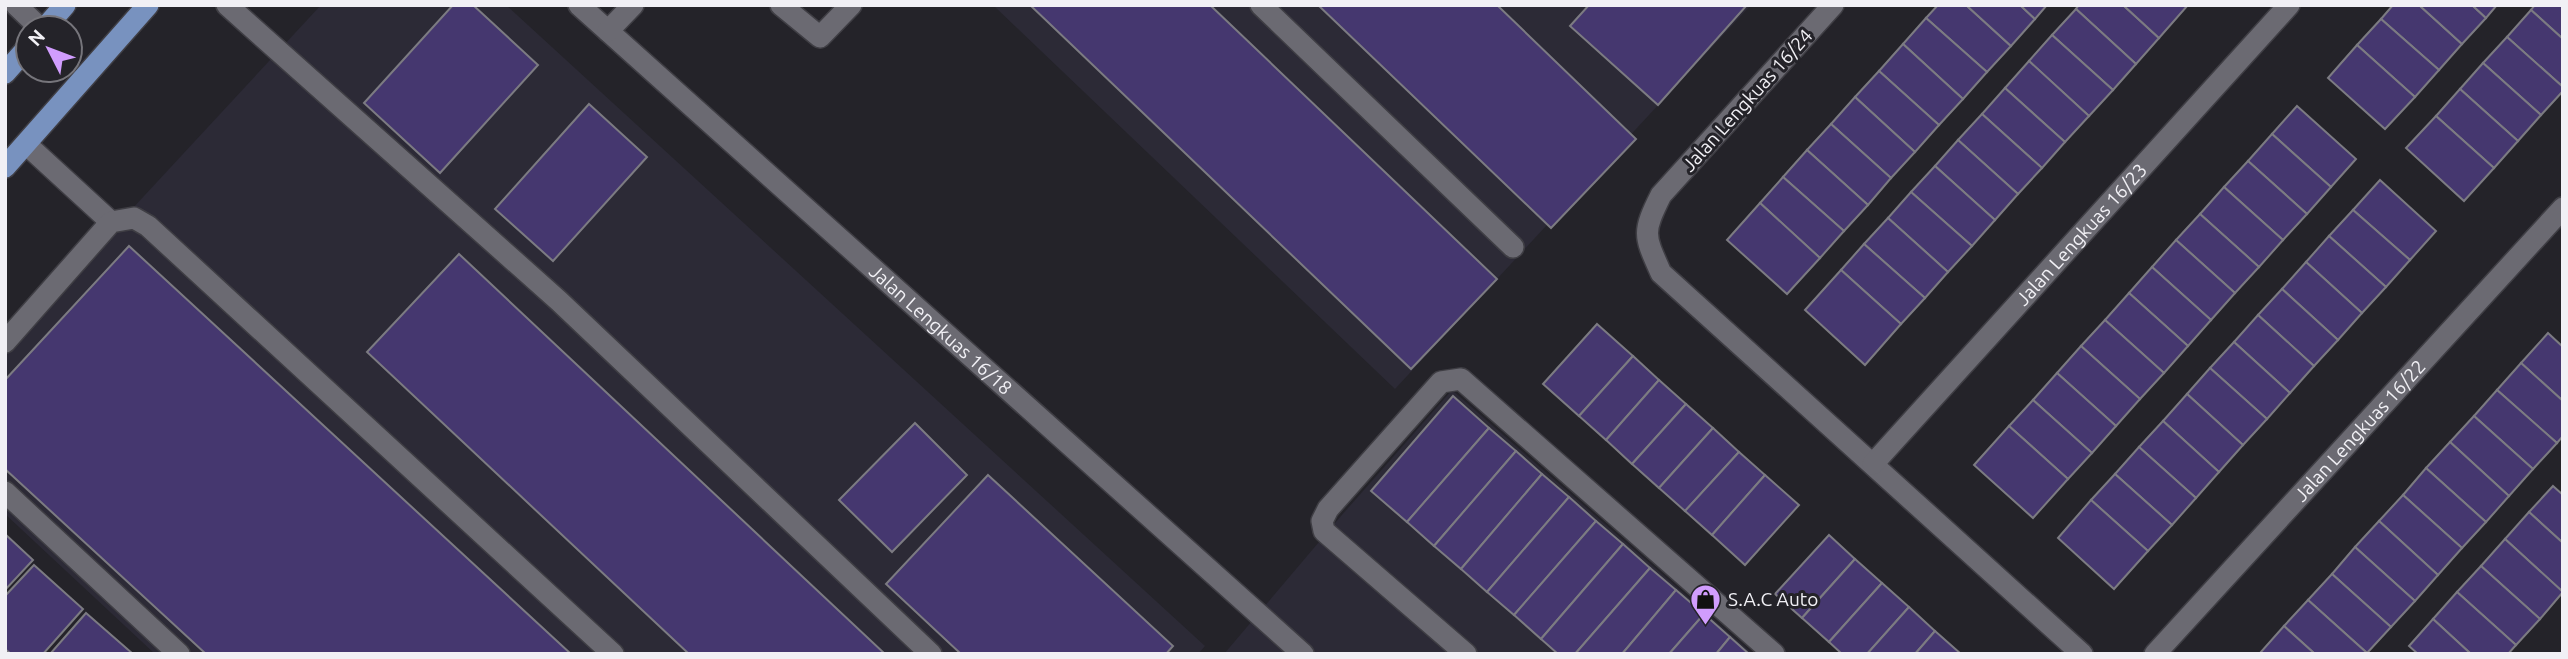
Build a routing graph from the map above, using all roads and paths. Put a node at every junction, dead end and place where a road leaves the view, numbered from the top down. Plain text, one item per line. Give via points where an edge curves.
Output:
1 (148, 5) edge
2 (227, 5) edge
3 (579, 5) edge
4 (633, 5) edge
5 (781, 5) edge
6 (851, 5) edge
7 (1261, 5) edge
8 (1833, 5) edge
9 (2289, 5) edge
10 (608, 32) junction
11 (26, 144) junction
12 (5, 167) edge
13 (2563, 208) edge
14 (111, 222) junction
15 (1513, 247) dead end
16 (5, 342) edge
17 (1873, 464) junction
18 (5, 492) edge
19 (179, 654) edge
20 (613, 654) edge
21 (931, 654) edge
22 (1303, 654) edge
23 (1466, 654) edge
24 (1774, 654) edge
25 (2082, 654) edge
26 (2155, 654) edge

1 - 11 main road
2 - 21 street via 559,301
3 - 10 street, Jalan Lengkuas 16/18
4 - 10 street
5 - 6 street via 820,37
7 - 15 street
8 - 17 street, Jalan Lengkuas 16/24 via 1661,195 1647,223 1648,245 1661,273
9 - 17 street, Jalan Lengkuas 16/23
10 - 22 street, Jalan Lengkuas 16/18
11 - 12 main road
11 - 14 street
13 - 26 street, Jalan Lengkuas 16/22
14 - 16 street
14 - 20 street via 134,218 148,226
17 - 25 street, Jalan Lengkuas 16/24
18 - 19 street
23 - 24 street via 1324,531 1322,521 1441,382 1461,379

